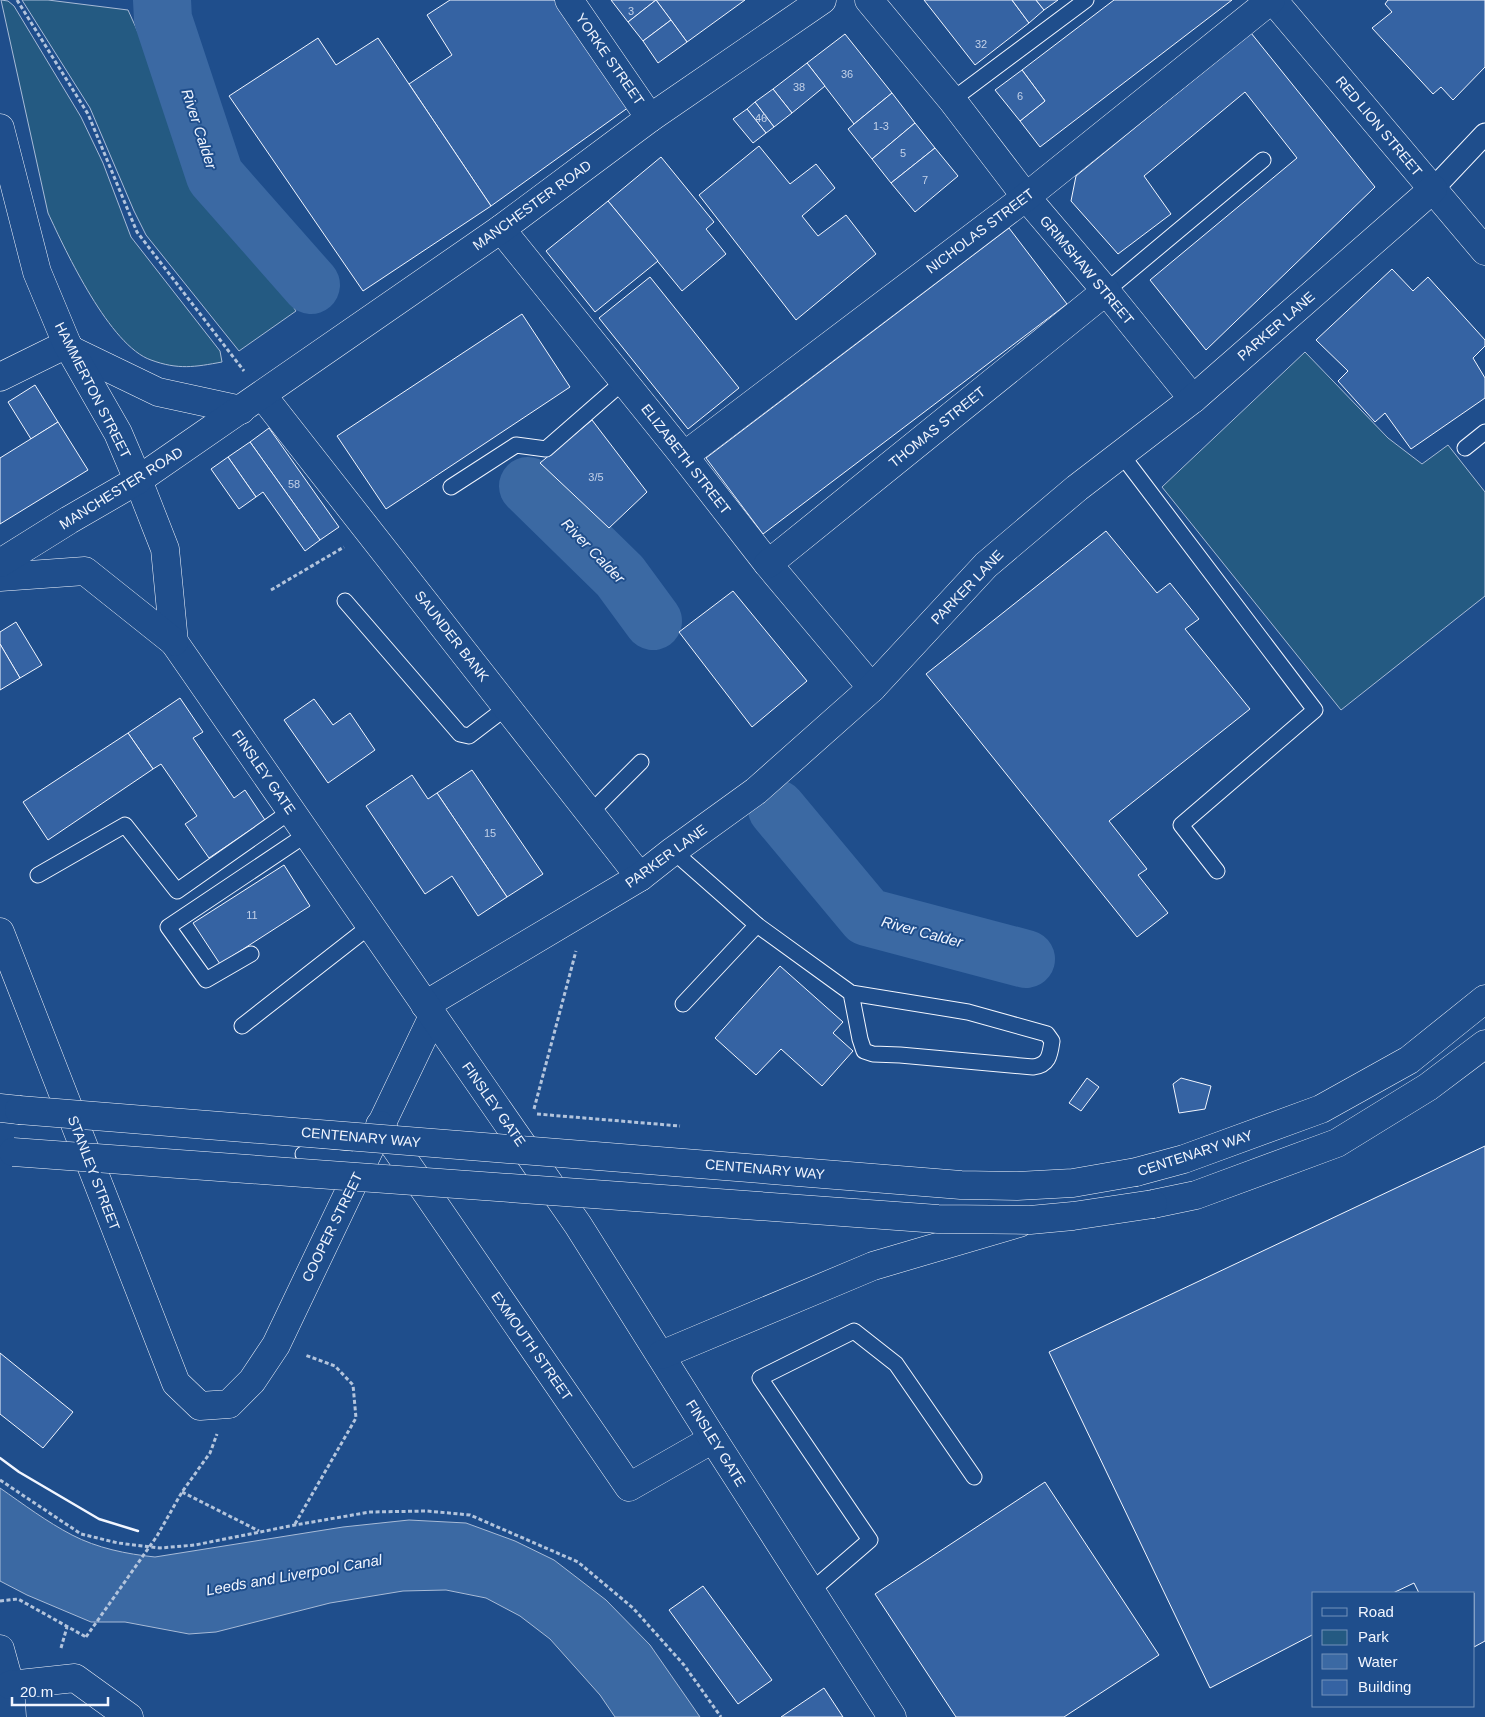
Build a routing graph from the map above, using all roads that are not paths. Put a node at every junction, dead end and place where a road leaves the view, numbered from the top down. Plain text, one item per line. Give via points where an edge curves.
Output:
1 (569, 0) edge
2 (822, 0) edge
3 (870, 0) edge
4 (1086, 0) edge
5 (1272, 0) edge
6 (952, 100) junction
7 (650, 118) junction
8 (0, 128) edge
9 (1485, 134) edge
10 (1263, 160) dead end
11 (1433, 189) junction
12 (1026, 197) junction
13 (501, 229) junction
14 (1485, 251) edge
15 (1106, 291) junction
16 (69, 347) junction
17 (0, 378) edge
18 (624, 381) junction
19 (1193, 399) junction
20 (252, 402) junction
21 (1485, 432) edge
22 (1465, 448) dead end
23 (1121, 454) junction
24 (684, 456) junction
25 (138, 480) junction
26 (451, 487) dead end
27 (0, 564) edge
28 (768, 564) junction
29 (0, 577) edge
30 (345, 601) dead end
31 (174, 642) junction
32 (872, 688) junction
33 (507, 707) junction
34 (641, 762) dead end
35 (291, 811) junction
36 (590, 813) junction
37 (307, 834) junction
38 (673, 851) junction
39 (1217, 871) dead end
40 (38, 876) dead end
41 (640, 877) junction
42 (757, 925) junction
43 (370, 926) junction
44 (0, 932) edge
45 (251, 954) dead end
46 (851, 993) junction
47 (1485, 999) edge
48 (683, 1004) dead end
49 (429, 1011) junction
50 (242, 1026) dead end
51 (1485, 1044) edge
52 (0, 1108) edge
53 (380, 1126) junction
54 (0, 1151) edge
55 (302, 1154) dead end
56 (364, 1160) junction
57 (1030, 1220) junction
58 (661, 1356) junction
59 (229, 1404) joint
60 (713, 1439) junction
61 (974, 1477) dead end
62 (811, 1591) junction
63 (0, 1649) edge
64 (10, 1685) junction
65 (12, 1717) edge
66 (129, 1717) edge
67 (892, 1717) edge

1 - 7 street, YORKE STREET
2 - 7 street, MANCHESTER ROAD
3 - 6 street, GRIMSHAW STREET
4 - 6 lane
5 - 11 street, RED LION STREET
5 - 12 street, NICHOLAS STREET
6 - 12 street, GRIMSHAW STREET
7 - 13 street, MANCHESTER ROAD
8 - 16 street, HAMMERTON STREET via 37,272
9 - 11 street, PARKER LANE
10 - 15 lane
11 - 14 street, RED LION STREET
11 - 19 street, PARKER LANE
12 - 15 street, GRIMSHAW STREET
12 - 24 street, NICHOLAS STREET
13 - 18 street, ELIZABETH STREET
13 - 20 street, MANCHESTER ROAD
15 - 19 street, GRIMSHAW STREET
15 - 28 street, THOMAS STREET
16 - 17 street
16 - 20 street via 158,392
16 - 25 street, HAMMERTON STREET via 118,433
18 - 24 street, ELIZABETH STREET
18 - 26 lane via 546,450 516,445
19 - 23 street, PARKER LANE
20 - 25 street, MANCHESTER ROAD
20 - 33 street, SAUNDER BANK via 370,532
21 - 22 lane
23 - 32 street, PARKER LANE via 986,564
23 - 39 lane via 1315,710 1181,825
24 - 28 street, ELIZABETH STREET
25 - 27 street, MANCHESTER ROAD
25 - 31 street, FINSLEY GATE via 165,549
28 - 32 street, ELIZABETH STREET
29 - 31 street via 85,571
30 - 33 lane via 460,734 469,736
31 - 35 street, FINSLEY GATE
32 - 38 street, PARKER LANE via 756,791
33 - 36 street, SAUNDER BANK
34 - 36 lane
35 - 37 street, FINSLEY GATE
35 - 40 lane via 177,890 125,825
36 - 41 street, SAUNDER BANK
37 - 43 street, FINSLEY GATE
37 - 45 lane via 168,927 206,980
38 - 41 street, PARKER LANE
38 - 42 lane
41 - 49 street, PARKER LANE
42 - 46 lane
42 - 48 lane
43 - 49 street, FINSLEY GATE
43 - 50 lane
44 - 59 street, STANLEY STREET via 176,1383 200,1406
46 - 46 lane via 864,1051 1033,1067 1048,1060 1052,1041 1047,1034 968,1012
47 - 52 street, CENTENARY WAY, bridge via 1409,1060 1321,1109 1184,1159 1136,1172 1073,1183 961,1185
49 - 53 street, COOPER STREET
49 - 58 street, FINSLEY GATE via 578,1225
51 - 57 street, bridge via 1428,1087 1337,1142 1196,1195
53 - 56 street, COOPER STREET
53 - 60 street, EXMOUTH STREET via 629,1487
54 - 57 street, bridge via 938,1219
55 - 56 lane
56 - 59 street, COOPER STREET via 276,1345 252,1381
57 - 58 street, bridge via 873,1266
58 - 60 street, FINSLEY GATE
60 - 62 street, FINSLEY GATE
61 - 62 lane via 896,1364 854,1331 760,1378 870,1540
62 - 67 street, FINSLEY GATE
63 - 64 street
64 - 65 street
64 - 66 street via 75,1678

